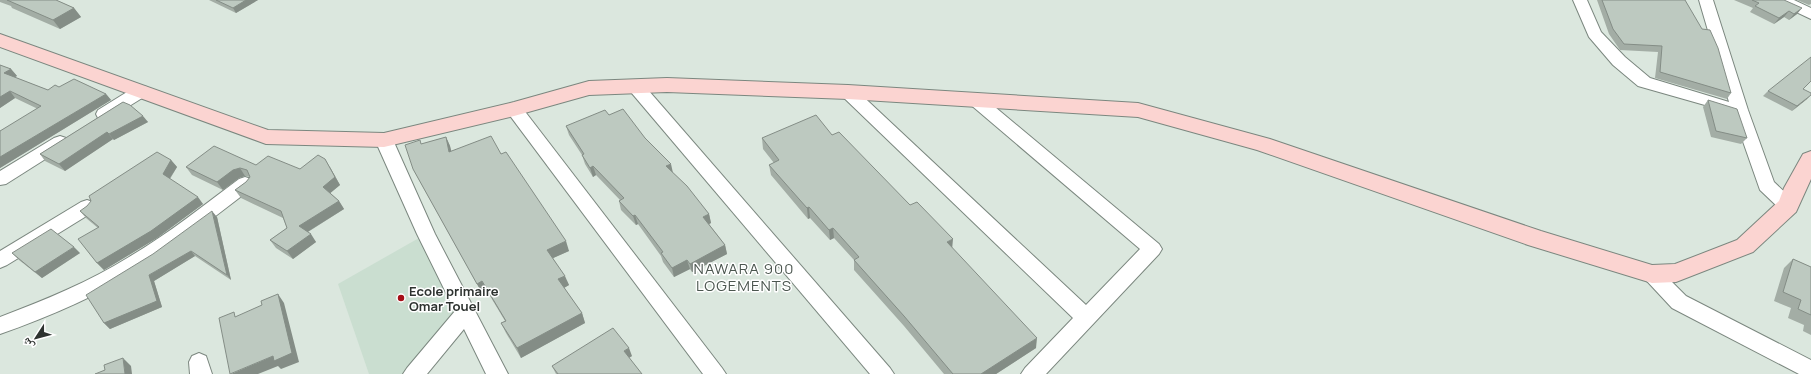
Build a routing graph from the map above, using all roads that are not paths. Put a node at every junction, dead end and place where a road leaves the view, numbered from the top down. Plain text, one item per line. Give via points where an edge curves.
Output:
1 (1580, 0) edge
2 (1706, 0) edge
3 (1782, 0) edge
4 (1811, 14) edge
5 (0, 40) edge
6 (636, 87) junction
7 (141, 91) junction
8 (848, 92) junction
9 (977, 101) junction
10 (514, 109) junction
11 (1740, 110) junction
12 (94, 121) edge
13 (74, 133) edge
14 (384, 140) junction
15 (1811, 159) edge
16 (0, 179) edge
17 (245, 184) edge
18 (1788, 206) junction
19 (87, 207) edge
20 (0, 260) edge
21 (1652, 274) junction
22 (466, 313) junction
23 (1086, 318) junction
24 (0, 326) edge
25 (1811, 370) edge
26 (414, 374) edge
27 (497, 374) edge
28 (715, 374) edge
29 (883, 374) edge
30 (1032, 374) edge

1 - 11 street via 1594,34 1644,82
2 - 11 street
3 - 4 street
5 - 7 main road
6 - 8 main road via 668,85
6 - 10 main road via 589,88
6 - 29 street
7 - 12 street
7 - 14 main road via 266,137
8 - 9 main road
8 - 23 street
9 - 21 main road via 1138,110 1263,144 1536,239
9 - 23 street via 1152,249
10 - 14 main road
10 - 28 street
11 - 18 street via 1766,185
13 - 16 street
14 - 22 street via 426,234
15 - 18 main road
17 - 24 street via 120,272 63,301
18 - 21 main road via 1745,246 1676,273
19 - 20 street
21 - 25 street via 1679,302
22 - 26 street
22 - 27 street
23 - 30 street

